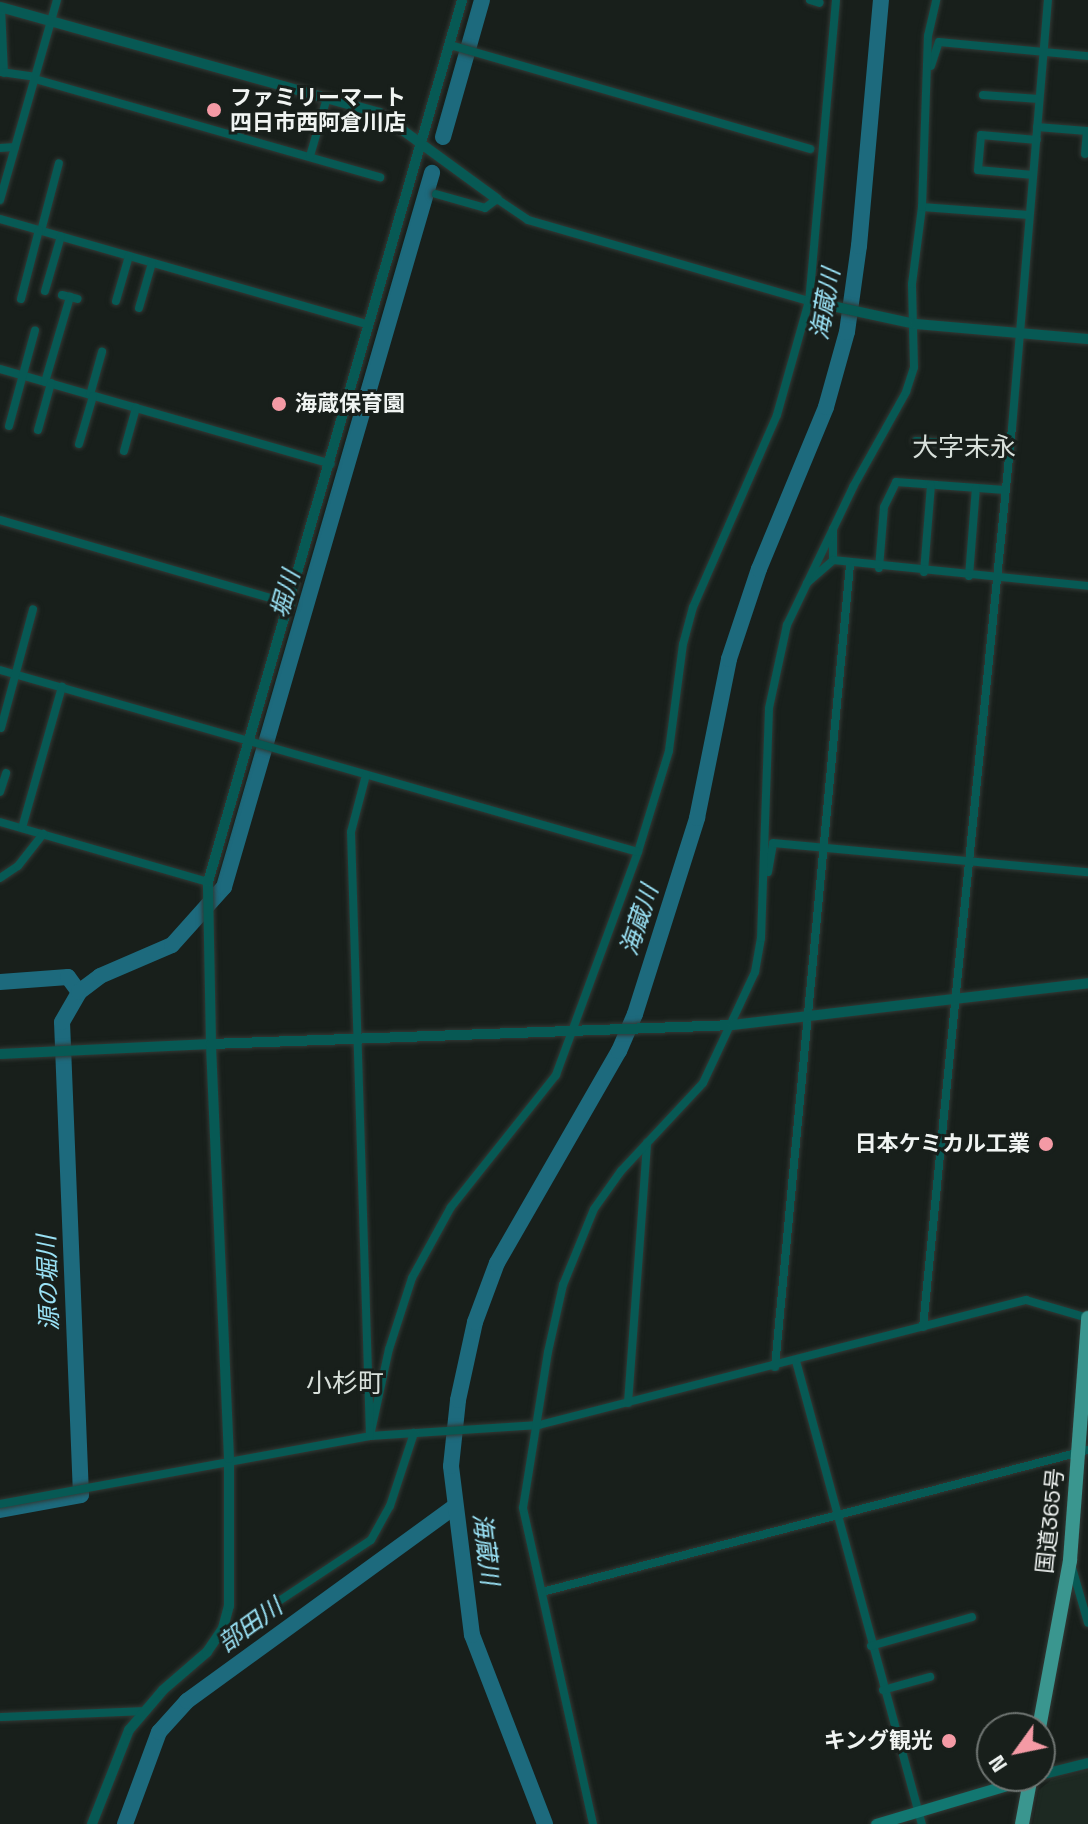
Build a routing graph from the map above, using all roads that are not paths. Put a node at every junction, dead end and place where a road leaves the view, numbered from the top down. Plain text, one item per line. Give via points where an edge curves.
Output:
1 (57, 0) edge
2 (462, 0) edge
3 (836, 0) edge
4 (936, 0) edge
5 (1048, 0) edge
6 (0, 7) edge
7 (51, 22) junction
8 (453, 46) junction
9 (1043, 52) junction
10 (1088, 56) edge
11 (929, 69) junction
12 (2, 72) edge
13 (35, 78) junction
14 (983, 95) dead end
15 (327, 98) junction
16 (1039, 99) junction
17 (1037, 127) junction
18 (1037, 140) junction
19 (420, 143) junction
20 (15, 147) junction
21 (0, 148) edge
22 (810, 149) dead end
23 (1085, 154) dead end
24 (310, 156) junction
25 (59, 163) dead end
26 (1033, 175) junction
27 (380, 177) dead end
28 (436, 194) dead end
29 (497, 199) junction
30 (0, 200) edge
31 (922, 207) junction
32 (1029, 215) junction
33 (0, 219) edge
34 (40, 231) junction
35 (61, 236) junction
36 (129, 256) junction
37 (152, 263) junction
38 (45, 291) dead end
39 (70, 297) dead end
40 (21, 299) dead end
41 (116, 301) dead end
42 (809, 301) junction
43 (139, 308) dead end
44 (912, 324) junction
45 (369, 325) junction
46 (35, 330) dead end
47 (1020, 333) junction
48 (1088, 339) edge
49 (102, 352) dead end
50 (0, 369) edge
51 (22, 376) junction
52 (48, 383) junction
53 (92, 395) junction
54 (136, 408) junction
55 (9, 426) dead end
56 (38, 430) dead end
57 (916, 441) dead end
58 (79, 444) dead end
59 (1009, 447) junction
60 (124, 451) dead end
61 (331, 464) junction
62 (931, 485) junction
63 (976, 488) junction
64 (1005, 490) junction
65 (0, 520) edge
66 (834, 525) junction
67 (833, 560) junction
68 (850, 565) junction
69 (879, 568) junction
70 (924, 572) junction
71 (969, 576) junction
72 (994, 578) junction
73 (803, 586) junction
74 (1088, 586) edge
75 (291, 604) junction
76 (33, 609) dead end
77 (0, 670) edge
78 (17, 675) junction
79 (62, 687) junction
80 (1, 728) edge
81 (254, 743) junction
82 (6, 773) dead end
83 (366, 775) junction
84 (0, 792) edge
85 (0, 822) edge
86 (22, 828) junction
87 (43, 834) junction
88 (824, 848) junction
89 (638, 852) junction
90 (967, 860) junction
91 (1088, 872) edge
92 (0, 878) edge
93 (208, 882) junction
94 (763, 892) junction
95 (1088, 983) edge
96 (955, 1000) junction
97 (807, 1018) junction
98 (733, 1025) junction
99 (576, 1030) junction
100 (358, 1038) junction
101 (211, 1044) junction
102 (0, 1054) edge
103 (647, 1143) junction
104 (1088, 1318) edge
105 (923, 1327) junction
106 (796, 1361) junction
107 (775, 1367) junction
108 (628, 1403) junction
109 (539, 1425) junction
110 (415, 1434) junction
111 (370, 1436) junction
112 (1084, 1451) edge
113 (229, 1458) junction
114 (0, 1504) edge
115 (836, 1517) junction
116 (1070, 1560) junction
117 (542, 1592) junction
118 (972, 1617) dead end
119 (1088, 1623) edge
120 (223, 1628) junction
121 (871, 1646) junction
122 (930, 1677) dead end
123 (883, 1690) junction
124 (142, 1711) junction
125 (1042, 1712) edge
126 (0, 1717) edge
127 (1088, 1763) edge
128 (1056, 1771) edge
129 (981, 1792) edge
130 (1030, 1792) edge
131 (919, 1811) junction
132 (92, 1824) edge
133 (593, 1824) edge
134 (876, 1824) edge
135 (922, 1824) edge
136 (1022, 1824) edge

1 - 7 street
2 - 8 street
3 - 42 street
4 - 11 street via 928,36
5 - 9 street
6 - 7 street
6 - 12 street
7 - 13 street
7 - 15 street
8 - 19 street
8 - 22 street
9 - 10 street
9 - 11 street via 939,42
9 - 16 street
11 - 31 street
12 - 13 street
13 - 20 street
13 - 24 street
14 - 16 street
15 - 19 street via 379,113
15 - 24 street
16 - 17 street
17 - 18 street
17 - 23 street via 1087,131
18 - 26 street
18 - 26 street via 981,135 978,170
19 - 29 street
19 - 45 street
20 - 21 street
20 - 30 street
24 - 27 street
25 - 34 street
26 - 32 street
28 - 29 street via 485,208
29 - 42 street via 528,220
31 - 32 street
31 - 44 street
32 - 47 street
33 - 34 street
34 - 35 street
34 - 40 street
35 - 36 street
35 - 38 street
36 - 37 street
36 - 41 street
37 - 43 street
37 - 45 street
39 - 52 street
42 - 44 street
42 - 89 street via 777,415 693,607 669,751
44 - 47 street
44 - 66 street via 914,367 906,392
45 - 61 street
46 - 51 street
47 - 48 street
47 - 59 street
49 - 53 street
50 - 51 street
51 - 52 street
51 - 55 street
52 - 53 street
52 - 56 street
53 - 54 street
53 - 58 street
54 - 60 street
54 - 61 street
57 - 59 street
59 - 64 street
61 - 75 street
62 - 63 street
62 - 69 street via 896,482 884,507
62 - 70 street
63 - 64 street
63 - 71 street
64 - 72 street
65 - 75 street
66 - 67 street
66 - 73 street
67 - 68 street
67 - 73 street
68 - 69 street
68 - 88 street
69 - 70 street
70 - 71 street
71 - 72 street
72 - 74 street
72 - 90 street
73 - 94 street via 787,625 769,708
75 - 81 street
76 - 78 street
77 - 78 street
78 - 79 street
78 - 80 street
79 - 81 street
79 - 86 street
81 - 83 street
81 - 93 street
82 - 84 street
83 - 89 street
83 - 100 street via 351,832
85 - 86 street
86 - 87 street
87 - 92 street via 18,866
87 - 93 street
88 - 90 street
88 - 94 street via 773,843
88 - 97 street
89 - 99 street
90 - 91 street
90 - 96 street
93 - 101 street
94 - 98 street via 755,972
95 - 96 street
96 - 97 street
96 - 105 street
97 - 98 street
97 - 107 street
98 - 99 street
98 - 103 street via 703,1083
99 - 100 street
99 - 111 street via 556,1075 451,1207 412,1278
100 - 101 street
100 - 111 street
101 - 102 street
101 - 113 street
103 - 108 street
103 - 109 street via 610,1185 581,1238 556,1311
104 - 105 street via 1026,1300
104 - 112 highway, 国道365号
105 - 106 street
106 - 107 street
106 - 115 street
107 - 108 street
108 - 109 street
109 - 110 street
109 - 117 street via 523,1508
110 - 111 street
110 - 120 street via 390,1506 371,1540 255,1617 238,1637
111 - 113 street
112 - 115 street
112 - 116 highway, 国道365号
113 - 114 street
113 - 120 street via 232,1578
115 - 117 street
115 - 121 street
116 - 119 street
116 - 125 highway, 国道365号
117 - 133 street
118 - 121 street
120 - 124 street via 207,1652
121 - 123 street
122 - 123 street
123 - 131 street
124 - 126 street
124 - 132 street via 117,1753
127 - 128 street
129 - 131 main road
130 - 136 highway
131 - 134 main road
131 - 135 street

